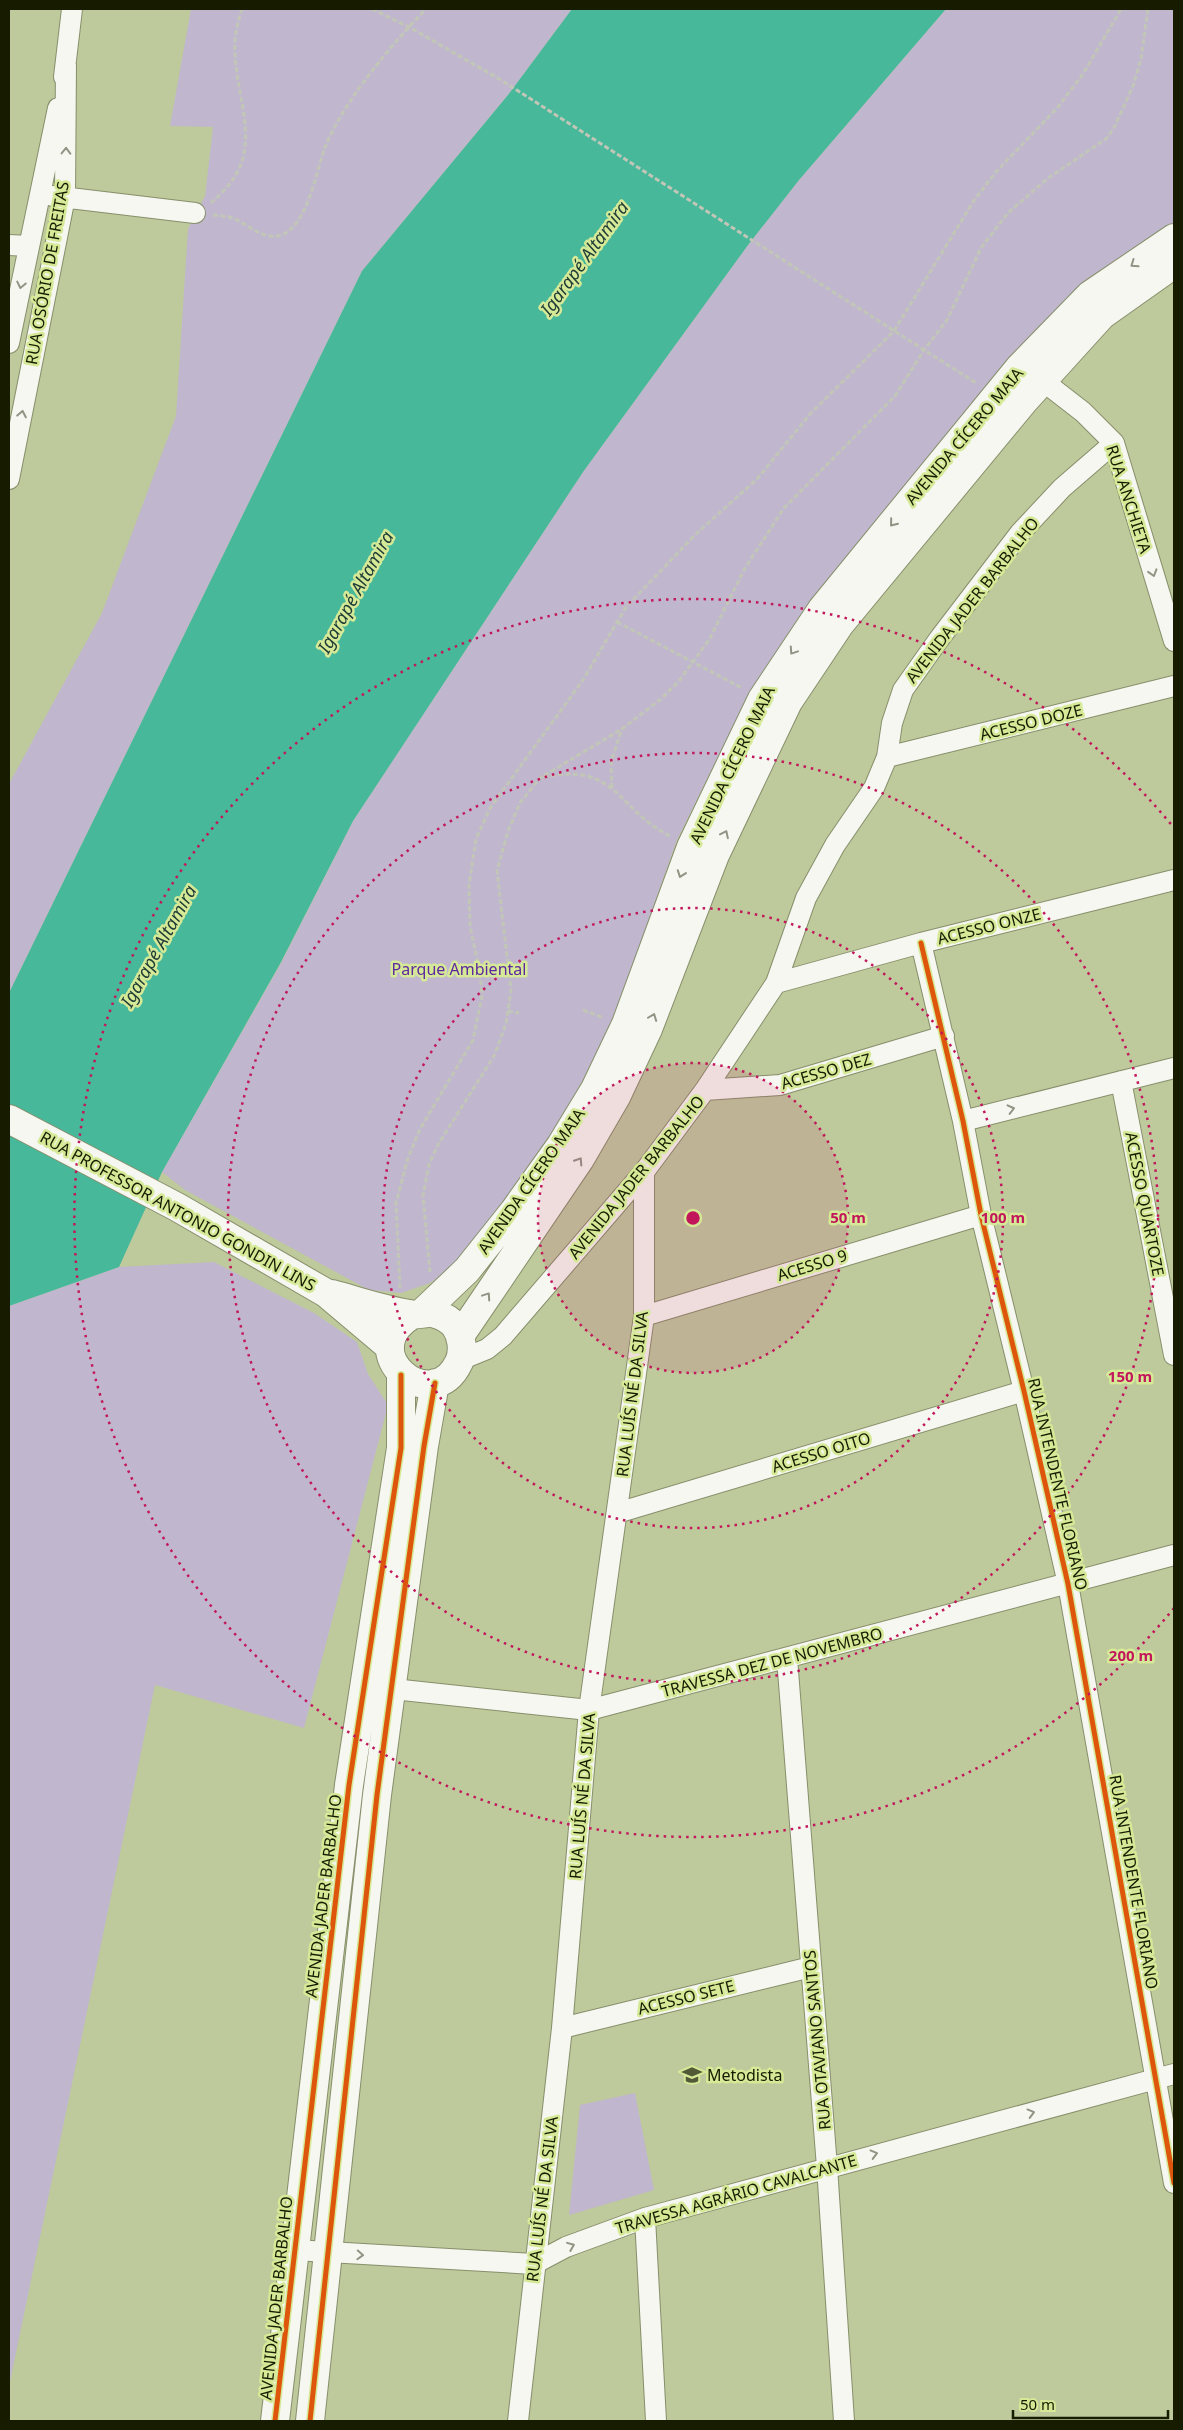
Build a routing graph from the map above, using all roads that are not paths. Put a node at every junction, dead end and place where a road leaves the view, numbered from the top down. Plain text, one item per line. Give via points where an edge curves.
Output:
1 (72, 9) edge
2 (66, 66) junction
3 (40, 195) junction
4 (64, 197) junction
5 (196, 214) road end
6 (1174, 238) edge
7 (9, 245) edge
8 (29, 246) junction
9 (1174, 264) edge
10 (9, 343) edge
11 (1031, 374) junction
12 (1114, 443) junction
13 (9, 479) edge
14 (1174, 641) edge
15 (1174, 686) edge
16 (888, 757) junction
17 (1174, 880) edge
18 (921, 943) junction
19 (776, 983) junction
20 (944, 1036) junction
21 (1174, 1068) edge
22 (1121, 1081) junction
23 (706, 1090) junction
24 (9, 1119) edge
25 (964, 1121) junction
26 (644, 1172) junction
27 (981, 1215) junction
28 (326, 1293) junction
29 (412, 1307) junction
30 (644, 1316) junction
31 (390, 1347) junction
32 (460, 1348) junction
33 (1174, 1355) edge
34 (401, 1375) junction
35 (435, 1383) junction
36 (1024, 1391) junction
37 (617, 1513) junction
38 (1174, 1555) edge
39 (1068, 1584) junction
40 (787, 1658) junction
41 (393, 1689) junction
42 (363, 1692) junction
43 (589, 1710) junction
44 (810, 1967) junction
45 (562, 2028) junction
46 (1165, 2077) edge
47 (827, 2167) junction
48 (1174, 2184) edge
49 (645, 2218) junction
50 (294, 2250) junction
51 (327, 2253) junction
52 (534, 2264) junction
53 (839, 2420) edge
54 (275, 2421) edge
55 (310, 2421) edge
56 (518, 2421) edge
57 (656, 2421) edge

1 - 2 street, RUA OSÓRIO DE FREITAS
2 - 3 street, RUA OSÓRIO DE FREITAS
4 -> 2 street, RUA OSÓRIO DE FREITAS
3 - 4 street
3 - 8 street, RUA OSÓRIO DE FREITAS
4 - 5 street
13 -> 4 street, RUA OSÓRIO DE FREITAS
6 -> 11 main road, AVENIDA CÍCERO MAIA via 1090,295
7 - 8 street
8 -> 10 street, RUA OSÓRIO DE FREITAS
9 - 11 main road, AVENIDA CÍCERO MAIA via 1102,315
11 - 12 street, RUA ANCHIETA via 1084,412
11 -> 29 main road, AVENIDA CÍCERO MAIA via 822,609 762,699 691,847 626,1024 595,1089 561,1145 467,1270
32 -> 11 main road, AVENIDA CÍCERO MAIA via 616,1097 648,1030 715,855 788,702 840,624
12 -> 14 street, RUA ANCHIETA
12 - 16 street, AVENIDA JADER BARBALHO via 1062,488 1020,533 933,646 903,690 892,723
15 - 16 street, ACESSO DOZE
16 - 19 street, AVENIDA JADER BARBALHO via 874,788 835,845 806,898
17 - 18 street, ACESSO ONZE
18 - 19 street, ACESSO ONZE
18 - 20 street, RUA INTENDENTE FLORIANO
19 - 23 street, AVENIDA JADER BARBALHO
20 - 23 street, ACESSO DEZ via 780,1085
20 - 25 street, RUA INTENDENTE FLORIANO
21 - 22 street
25 -> 22 street
22 - 33 street, ACESSO QUARTOZE
23 - 26 street, AVENIDA JADER BARBALHO
24 - 28 main road, RUA PROFESSOR ANTONIO GONDIN LINS via 177,1207
25 - 27 street, RUA INTENDENTE FLORIANO
26 - 30 street, RUA LUÍS NÉ DA SILVA
26 - 32 street, AVENIDA JADER BARBALHO via 503,1336 487,1349
27 - 30 street, ACESSO 9
27 - 36 street, RUA INTENDENTE FLORIANO
28 - 29 main road
28 - 31 main road, RUA PROFESSOR ANTONIO GONDIN LINS
29 - 31 main road via 396,1328
29 - 32 main road via 445,1318 454,1326
30 - 37 street, RUA LUÍS NÉ DA SILVA
31 - 34 main road via 395,1367
32 - 35 main road via 446,1378
34 - 35 main road via 423,1384
34 - 42 main road, AVENIDA JADER BARBALHO via 401,1448
35 - 41 main road
36 - 37 street, ACESSO OITO
36 - 39 street, RUA INTENDENTE FLORIANO
37 - 43 street, RUA LUÍS NÉ DA SILVA
38 - 39 street, TRAVESSA DEZ DE NOVEMBRO
39 - 40 street, TRAVESSA DEZ DE NOVEMBRO
39 - 46 street, RUA INTENDENTE FLORIANO
40 - 43 street, TRAVESSA DEZ DE NOVEMBRO
40 - 44 street, RUA OTAVIANO SANTOS
41 - 42 street, TRAVESSA DEZ DE NOVEMBRO
41 - 43 street, TRAVESSA DEZ DE NOVEMBRO
41 - 51 main road via 377,1795
42 - 50 main road, AVENIDA JADER BARBALHO
43 - 45 street, RUA LUÍS NÉ DA SILVA
44 - 45 street, ACESSO SETE
44 - 47 street, RUA OTAVIANO SANTOS
45 - 52 street, RUA LUÍS NÉ DA SILVA
47 -> 46 street, TRAVESSA AGRÁRIO CAVALCANTE
46 - 48 street, RUA INTENDENTE FLORIANO
47 - 49 street, TRAVESSA AGRÁRIO CAVALCANTE
47 - 53 street, RUA OTAVIANO SANTOS
52 -> 49 street, TRAVESSA AGRÁRIO CAVALCANTE via 566,2247
49 - 57 street
50 - 51 street
50 - 54 main road, AVENIDA JADER BARBALHO
51 -> 52 street
51 - 55 main road
52 - 56 street, RUA LUÍS NÉ DA SILVA

